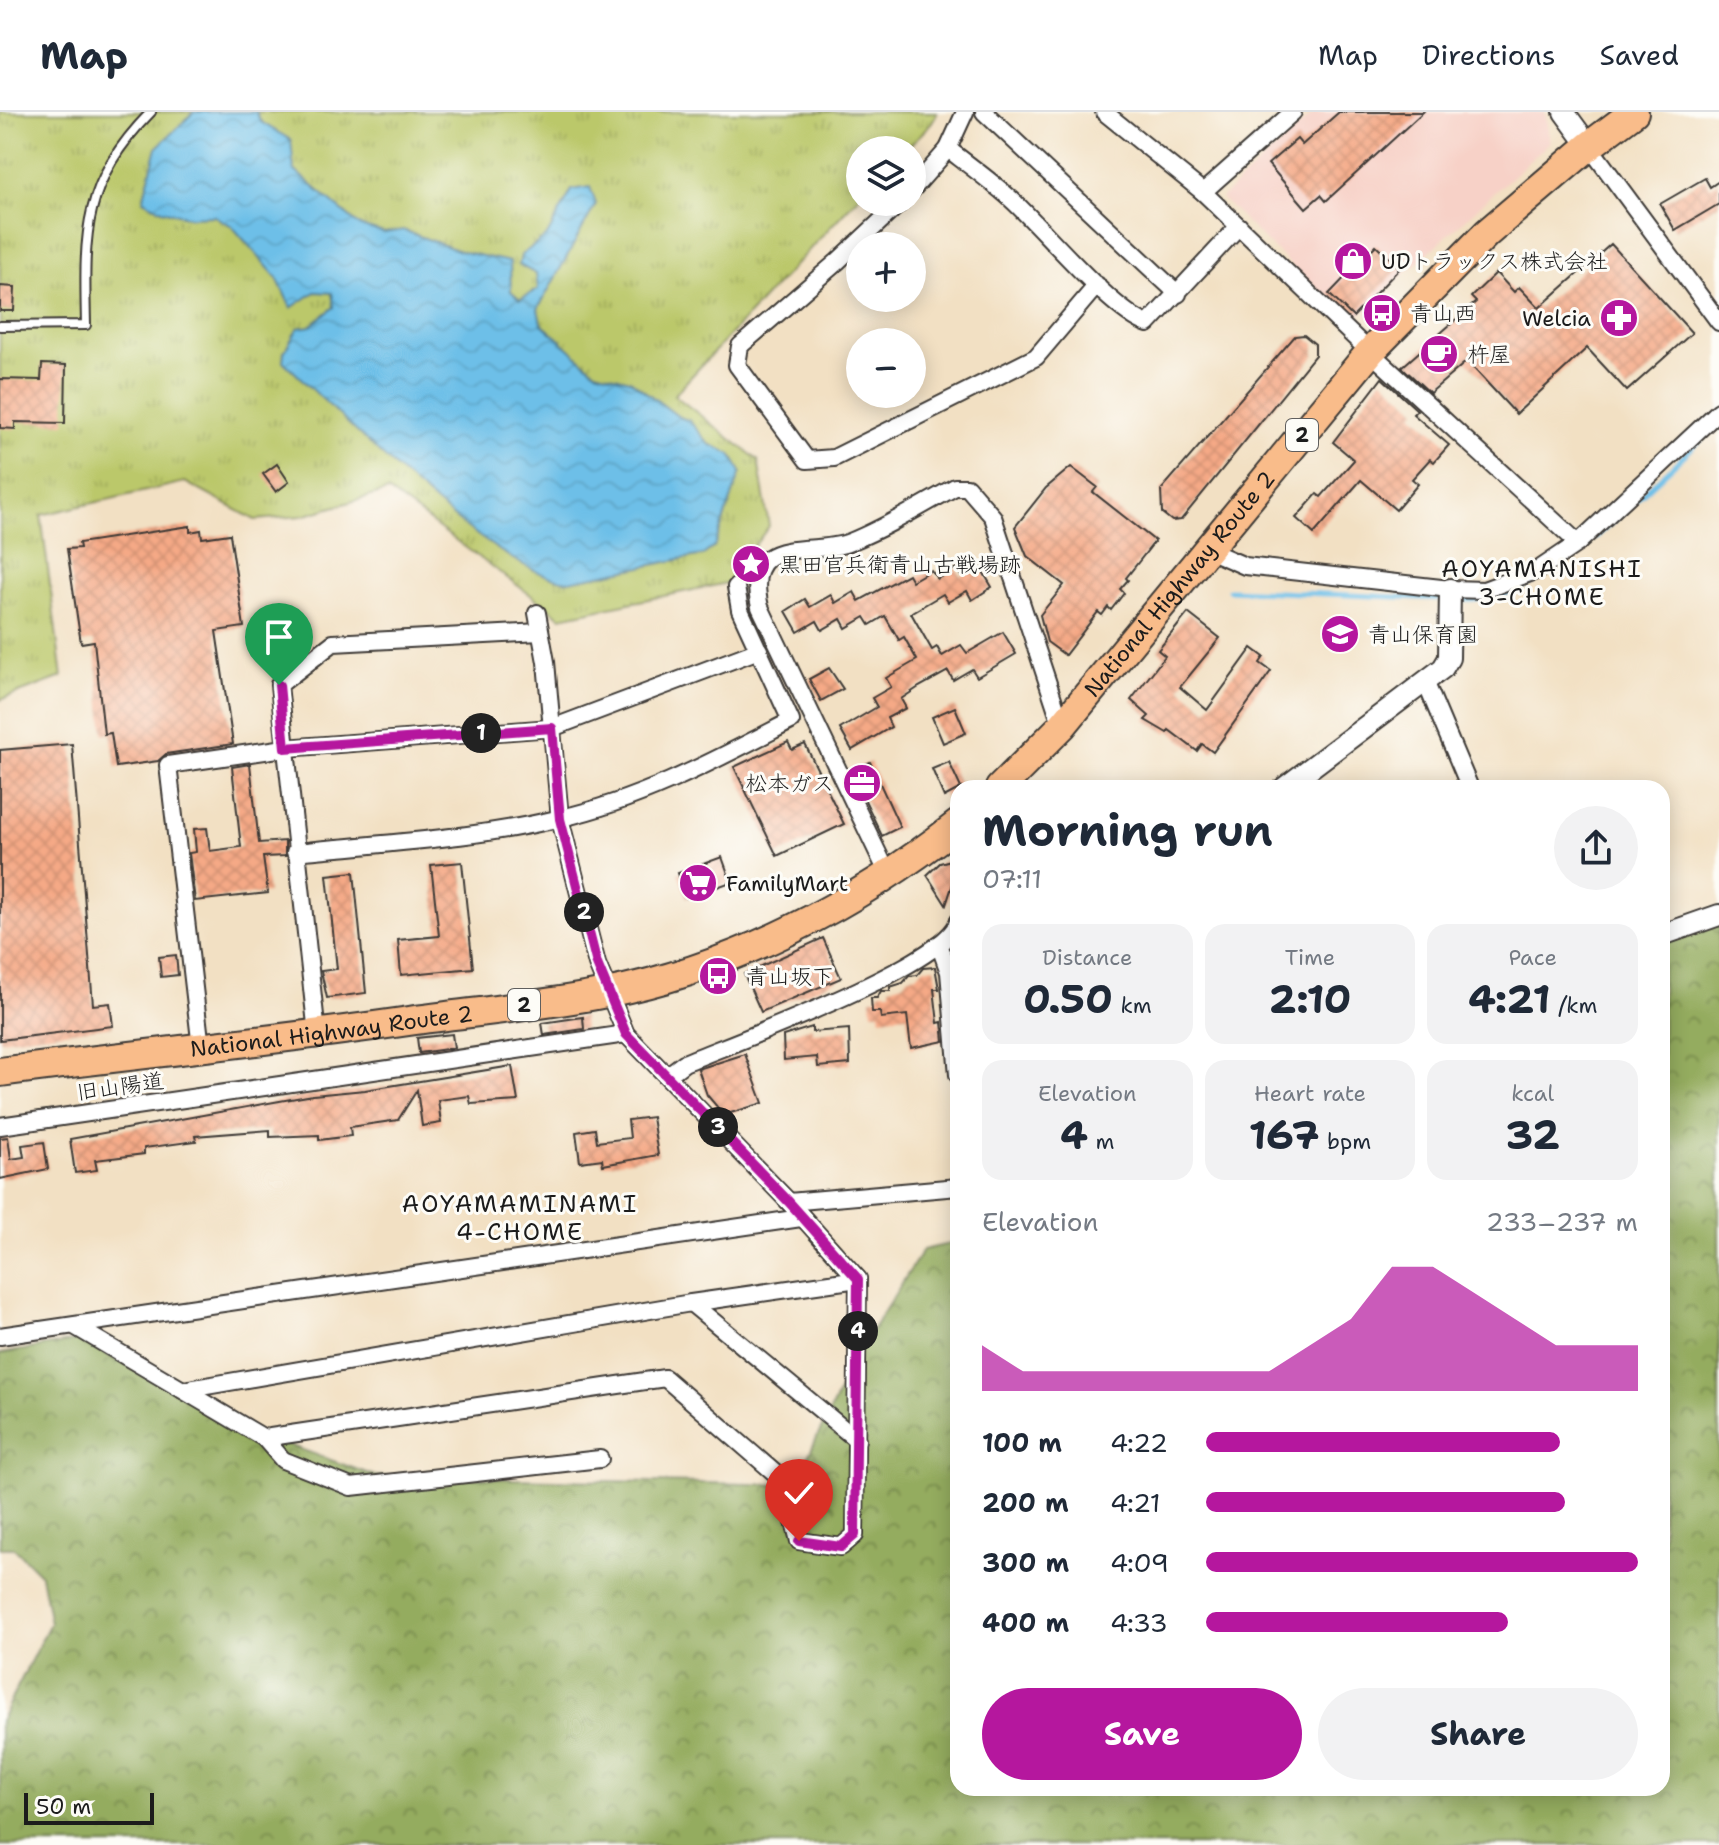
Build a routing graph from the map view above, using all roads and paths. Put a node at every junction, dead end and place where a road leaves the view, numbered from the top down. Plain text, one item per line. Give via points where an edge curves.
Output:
1 (151, 112) edge
2 (965, 112) edge
3 (984, 112) edge
4 (1293, 112) edge
5 (1564, 112) edge
6 (1634, 112) edge
7 (1109, 113) edge
8 (1589, 146) junction
9 (948, 149) junction
10 (926, 174) edge
11 (1203, 192) junction
12 (886, 216) edge
13 (1239, 226) junction
14 (1097, 285) junction
15 (1178, 294) junction
16 (1719, 322) edge
17 (0, 326) edge
18 (1370, 352) junction
19 (1719, 411) edge
20 (1578, 543) junction
21 (1208, 550) junction
22 (736, 587) dead end
23 (1450, 589) junction
24 (537, 613) dead end
25 (540, 632) junction
26 (759, 650) junction
27 (1425, 681) junction
28 (1062, 726) junction
29 (552, 728) junction
30 (285, 748) junction
31 (1008, 780) edge
32 (1295, 780) edge
33 (1467, 780) edge
34 (560, 819) junction
35 (950, 830) edge
36 (295, 852) junction
37 (888, 874) junction
38 (1719, 915) edge
39 (950, 931) edge
40 (1670, 932) edge
41 (939, 944) junction
42 (950, 983) edge
43 (608, 993) junction
44 (317, 1034) junction
45 (626, 1034) junction
46 (201, 1048) junction
47 (0, 1072) edge
48 (668, 1075) junction
49 (0, 1126) edge
50 (950, 1188) edge
51 (789, 1202) junction
52 (801, 1218) junction
53 (858, 1279) junction
54 (691, 1303) junction
55 (76, 1327) junction
56 (0, 1336) edge
57 (183, 1390) junction
58 (264, 1438) junction
59 (857, 1440) junction
60 (600, 1459) dead end

1 - 17 lane via 123,140 87,221 86,325
2 - 9 street
3 - 15 street
4 - 11 street
5 - 8 street
6 - 8 highway, National Highway Route 2 / 2
7 - 11 street
8 - 16 street
8 - 18 highway, National Highway Route 2 / 2 via 1487,233
9 - 10 street
9 - 14 street via 1011,199
11 - 13 street
12 - 14 street via 740,346 737,365 807,460 834,458 1036,357
13 - 15 street
13 - 18 street
14 - 15 street via 1148,324
18 - 20 street
18 - 21 highway, National Highway Route 2 / 2
19 - 20 street
20 - 23 street via 1538,570 1484,590
21 - 23 street via 1245,566
21 - 28 highway, National Highway Route 2 / 2
22 - 26 street via 740,610
23 - 27 street via 1449,658
24 - 25 street
25 - 29 street
25 - 30 street via 333,643 279,685
26 - 29 street
26 - 34 street via 791,721 662,786
27 - 32 street
27 - 33 street
28 - 31 highway, National Highway Route 2 / 2
28 - 37 street via 993,517 967,487 955,487 845,544 785,548 760,568 755,585 760,607
29 - 30 street
29 - 34 street
30 - 36 street
30 - 46 street via 168,765
34 - 36 street
34 - 43 street
35 - 37 highway, National Highway Route 2 / 2
36 - 44 street
37 - 43 highway, National Highway Route 2 / 2 via 779,934 689,970
38 - 40 street
39 - 41 street
41 - 42 street
41 - 48 street via 854,993 684,1063
43 - 44 highway, National Highway Route 2 / 2
43 - 45 street
44 - 46 highway, National Highway Route 2 / 2
45 - 48 street
45 - 49 street, 旧山陽道
46 - 47 highway, National Highway Route 2 / 2
48 - 51 street
50 - 51 street
51 - 52 street
52 - 53 street
52 - 55 street
53 - 54 street
53 - 59 street
54 - 57 street
54 - 59 street
55 - 56 street
55 - 57 street
57 - 58 street
58 - 59 street via 665,1378 783,1480 799,1541 841,1547 855,1535
58 - 60 street via 283,1460 351,1487

